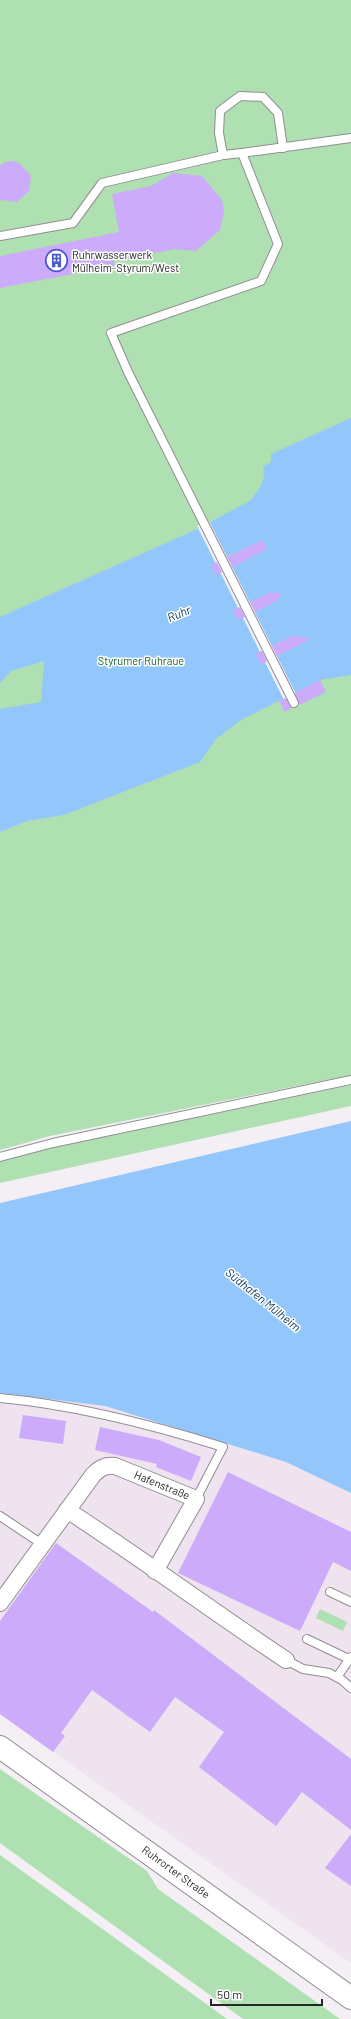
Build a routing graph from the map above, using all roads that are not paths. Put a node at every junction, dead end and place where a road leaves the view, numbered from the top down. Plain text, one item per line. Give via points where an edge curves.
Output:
1 (351, 138) edge
2 (283, 148) junction
3 (242, 153) junction
4 (223, 155) junction
5 (0, 236) edge
6 (294, 703) dead end
7 (351, 1080) edge
8 (0, 1157) edge
9 (0, 1398) edge
10 (196, 1500) junction
11 (67, 1510) junction
12 (0, 1516) edge
13 (42, 1544) junction
14 (155, 1570) junction
15 (330, 1592) dead end
16 (351, 1602) edge
17 (0, 1603) edge
18 (307, 1639) dead end
19 (350, 1658) edge
20 (286, 1660) joint
21 (336, 1677) junction
22 (351, 1688) edge
23 (0, 1747) edge
24 (351, 1998) edge

1 - 2 lane
2 - 3 lane
2 - 4 lane via 278,113 263,97 240,96 220,111 219,133
3 - 4 lane
3 - 6 lane via 278,244 261,281 110,333
4 - 5 lane via 102,183 73,223
7 - 8 lane via 53,1143
9 - 10 lane via 36,1401 85,1410 159,1427 223,1446
10 - 11 street, Hafenstraße via 115,1466 108,1466 100,1468 93,1475
10 - 14 street, Hafenstraße
11 - 13 street, Hafenstraße
11 - 14 street
12 - 13 lane
13 - 17 street, Hafenstraße
14 - 20 street
15 - 16 lane
18 - 19 lane
19 - 21 lane
20 - 21 lane via 303,1669 329,1673
21 - 22 lane
23 - 24 main road, Ruhrorter Straße

